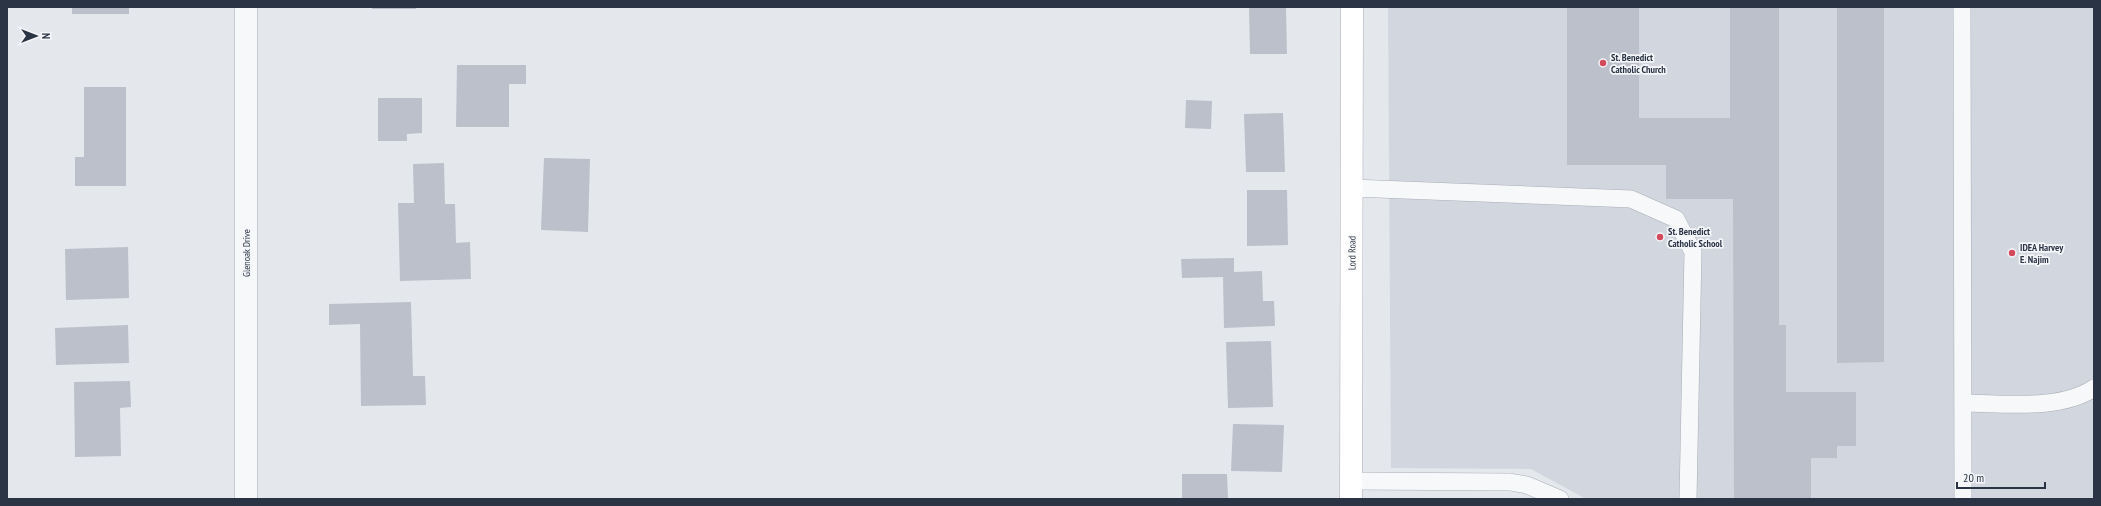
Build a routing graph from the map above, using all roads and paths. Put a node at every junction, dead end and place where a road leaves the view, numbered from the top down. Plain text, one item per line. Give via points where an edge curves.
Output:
1 (246, 7) edge
2 (1352, 7) edge
3 (1962, 7) edge
4 (1352, 188) junction
5 (2094, 388) edge
6 (1963, 403) junction
7 (1351, 490) edge
8 (246, 499) edge
9 (1560, 499) edge
10 (1688, 499) edge
11 (1963, 499) edge

1 - 8 street, Glenoak Drive
2 - 4 street, Lord Road
3 - 6 lane
4 - 7 street, Lord Road
4 - 10 lane via 1631,198 1676,219 1693,252
5 - 6 lane via 2065,401
6 - 11 lane
7 - 9 lane via 1510,482 1527,485

